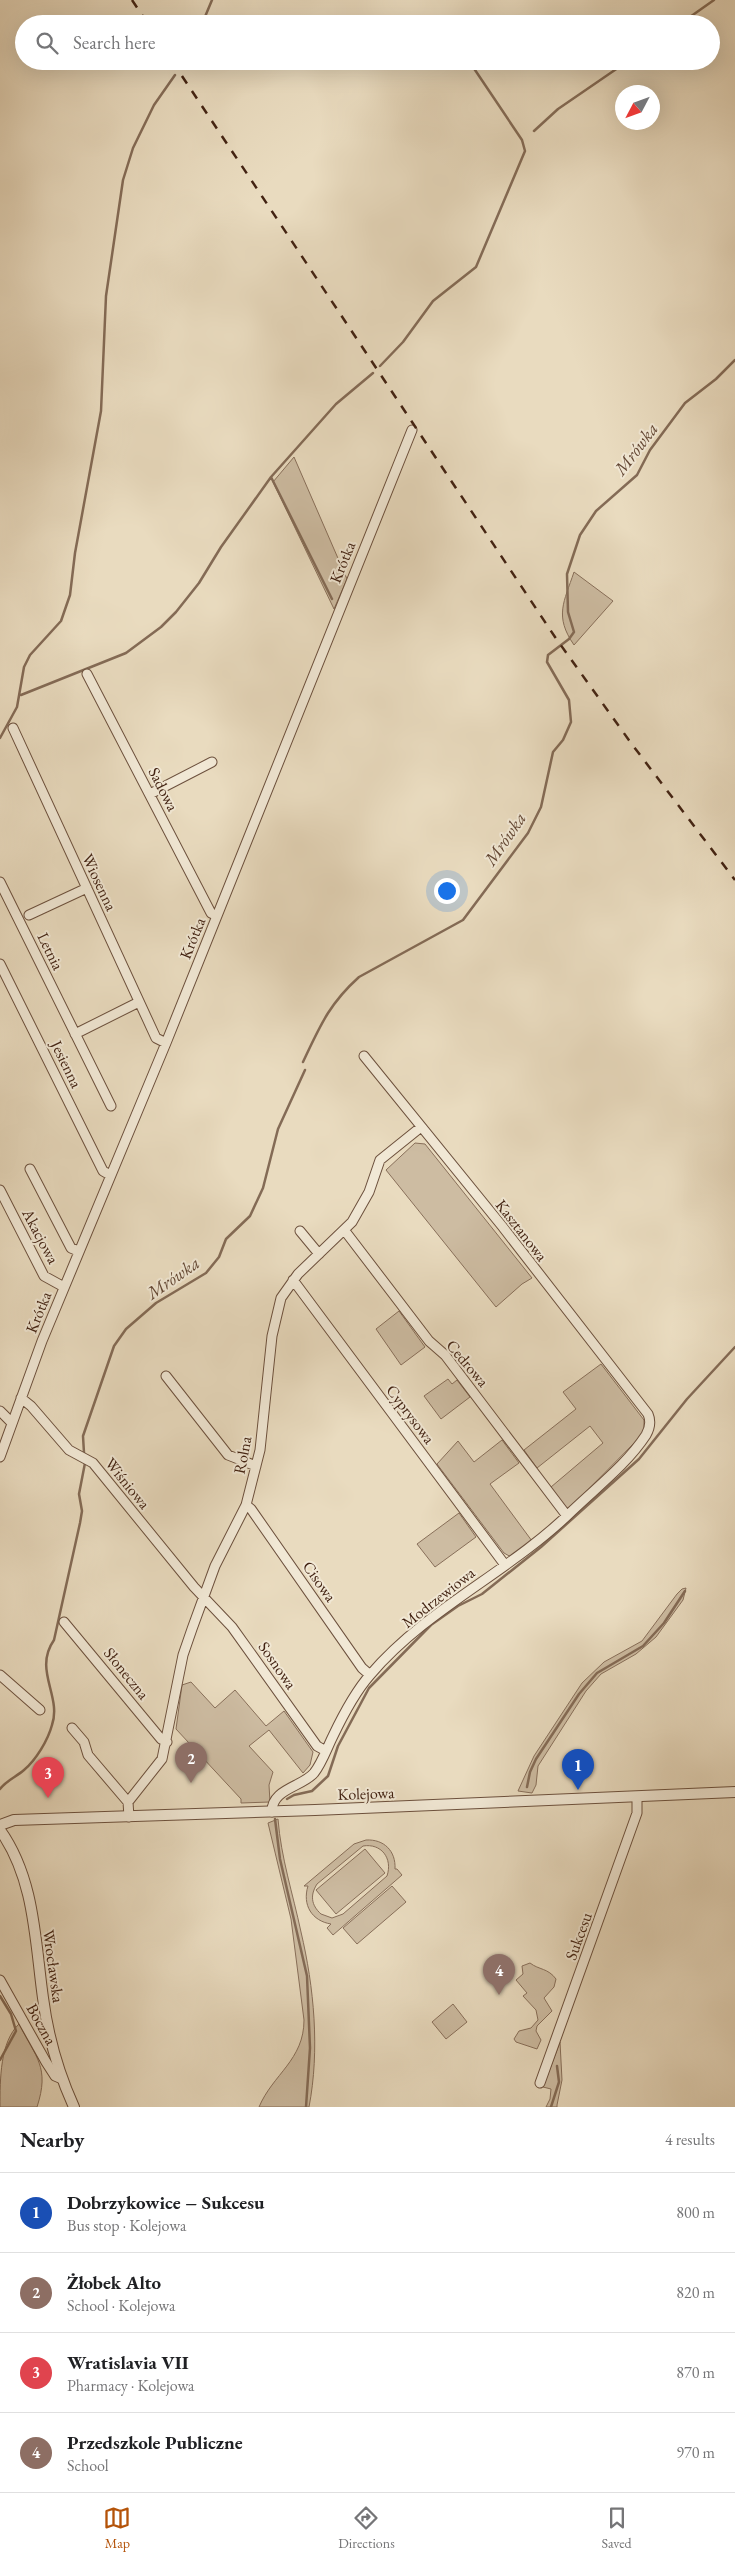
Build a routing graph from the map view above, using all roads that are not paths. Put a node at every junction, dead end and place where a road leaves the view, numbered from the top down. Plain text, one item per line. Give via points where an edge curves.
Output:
1 (412, 430) dead end
2 (87, 674) dead end
3 (13, 728) dead end
4 (212, 762) dead end
5 (150, 794) junction
6 (0, 882) edge
7 (87, 888) junction
8 (29, 915) dead end
9 (217, 916) junction
10 (0, 964) edge
11 (139, 1002) junction
12 (75, 1034) junction
13 (166, 1043) junction
14 (364, 1056) dead end
15 (111, 1106) dead end
16 (421, 1127) junction
17 (30, 1169) dead end
18 (110, 1175) junction
19 (0, 1190) edge
20 (300, 1231) dead end
21 (345, 1231) junction
22 (78, 1251) junction
23 (319, 1254) junction
24 (293, 1280) junction
25 (64, 1287) junction
26 (166, 1376) dead end
27 (22, 1398) junction
28 (0, 1411) edge
29 (12, 1423) junction
30 (650, 1426) joint
31 (0, 1457) edge
32 (256, 1466) junction
33 (246, 1505) junction
34 (567, 1516) junction
35 (505, 1565) junction
36 (204, 1596) junction
37 (64, 1622) dead end
38 (0, 1675) edge
39 (370, 1675) junction
40 (40, 1710) dead end
41 (72, 1728) dead end
42 (167, 1742) junction
43 (326, 1751) junction
44 (735, 1792) edge
45 (637, 1797) junction
46 (128, 1802) junction
47 (272, 1812) junction
48 (129, 1817) junction
49 (0, 1825) edge
50 (0, 1830) edge
51 (0, 1980) edge
52 (62, 2079) junction
53 (540, 2083) dead end
54 (74, 2107) edge

1 - 9 street, Krótka
2 - 5 street, Sadowa
3 - 7 street, Wiosenna
4 - 5 street
5 - 9 street, Sadowa via 211,913
6 - 12 street, Letnia
7 - 8 street
7 - 11 street, Wiosenna
9 - 13 street, Krótka
10 - 18 street, Jesienna via 102,1171
11 - 12 street
11 - 13 street, Wiosenna via 156,1038
12 - 15 street, Letnia
13 - 18 street, Krótka
14 - 16 street, Kasztanowa
16 - 21 street, Rolna via 380,1160 369,1192
16 - 30 street, Kasztanowa via 648,1414
17 - 22 street via 71,1248
18 - 22 street, Krótka
19 - 25 street, Akacjowa via 44,1276
20 - 23 street
21 - 23 street, Rolna
21 - 34 street, Cedrowa via 429,1341 446,1355
22 - 25 street, Krótka
23 - 24 street, Rolna
24 - 32 street, Rolna via 281,1298 276,1317
24 - 35 street, Cyprysowa
25 - 27 street, Krótka
26 - 32 street via 228,1455
27 - 29 street, Krótka
27 - 36 street, Wiśniowa via 68,1450 93,1463
28 - 29 street
29 - 31 street, Krótka
30 - 34 street, Modrzewiowa via 618,1467
32 - 33 street, Rolna
33 - 36 street, Rolna via 215,1566
33 - 39 street, Cisowa
34 - 35 street, Modrzewiowa via 550,1533
35 - 39 street, Modrzewiowa via 430,1619
36 - 42 street, Rolna via 183,1655
36 - 43 street, Sosnowa via 232,1626 317,1746
37 - 42 street, Słoneczna via 161,1739
38 - 40 street
39 - 43 street, Modrzewiowa via 342,1716
41 - 46 street via 84,1742 88,1755
42 - 46 street, Rolna via 160,1763
43 - 47 street, Modrzewiowa via 311,1776 276,1798
44 - 45 street, Kolejowa
45 - 47 street, Kolejowa
45 - 53 street, Sukcesu via 637,1813
46 - 48 street
47 - 48 street, Kolejowa
48 - 49 street, Kolejowa via 14,1820
50 - 52 street, Wrocławska via 15,1856 27,1889 46,2019
51 - 52 street, Boczna via 46,2062 55,2076
52 - 54 street, Wrocławska

